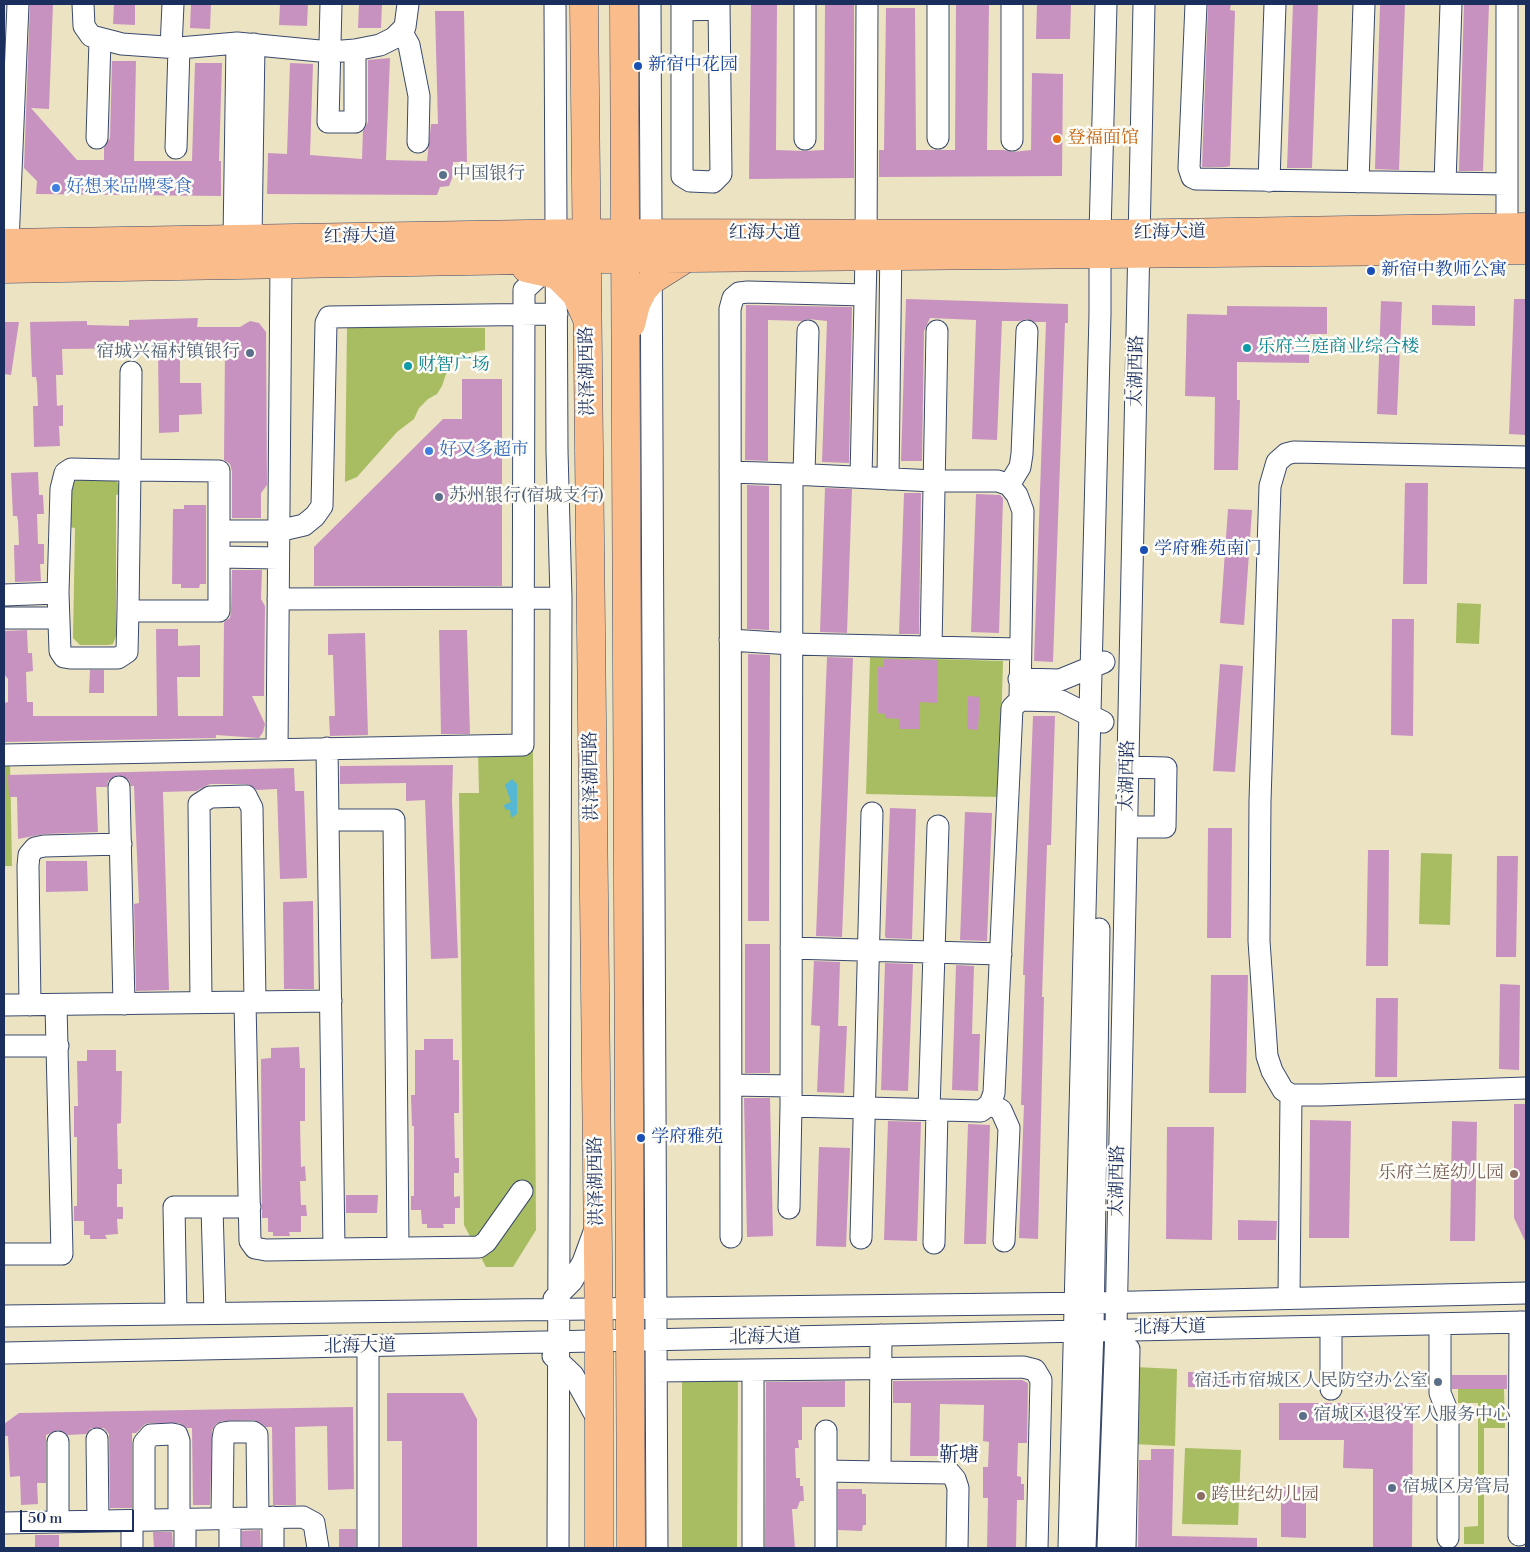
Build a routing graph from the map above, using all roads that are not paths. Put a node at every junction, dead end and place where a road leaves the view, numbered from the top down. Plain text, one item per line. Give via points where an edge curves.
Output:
1 (18, 4) edge
2 (83, 4) edge
3 (173, 4) edge
4 (331, 4) edge
5 (408, 4) edge
6 (555, 4) edge
7 (584, 4) edge
8 (624, 4) edge
9 (650, 4) edge
10 (805, 4) edge
11 (866, 4) edge
12 (938, 4) edge
13 (1012, 4) edge
14 (1106, 4) edge
15 (1117, 4) edge
16 (1144, 4) edge
17 (1196, 4) edge
18 (1275, 4) edge
19 (1364, 4) edge
20 (1451, 4) edge
21 (1508, 4) edge
22 (682, 7) edge
23 (719, 7) edge
24 (401, 31) junction
25 (100, 40) junction
26 (246, 44) junction
27 (175, 48) junction
28 (355, 50) junction
29 (330, 52) junction
30 (624, 124) junction
31 (585, 134) junction
32 (97, 138) dead end
33 (938, 138) dead end
34 (805, 139) dead end
35 (1012, 140) dead end
36 (418, 142) dead end
37 (176, 148) dead end
38 (624, 164) junction
39 (1268, 180) junction
40 (1358, 182) junction
41 (1445, 183) junction
42 (1506, 184) junction
43 (1516, 227) edge
44 (242, 239) junction
45 (6, 243) edge
46 (1140, 244) junction
47 (656, 245) junction
48 (879, 245) junction
49 (1105, 245) junction
50 (586, 246) junction
51 (624, 246) junction
52 (1526, 250) edge
53 (554, 252) junction
54 (281, 264) junction
55 (242, 266) junction
56 (4, 269) edge
57 (865, 295) junction
58 (524, 314) junction
59 (557, 314) junction
60 (587, 320) junction
61 (808, 330) dead end
62 (1027, 331) dead end
63 (936, 332) dead end
64 (625, 365) junction
65 (130, 372) dead end
66 (588, 376) junction
67 (1526, 458) edge
68 (130, 470) junction
69 (730, 472) junction
70 (798, 474) junction
71 (861, 477) junction
72 (888, 479) junction
73 (934, 481) junction
74 (1009, 485) junction
75 (219, 531) junction
76 (278, 531) junction
77 (219, 557) junction
78 (278, 558) junction
79 (58, 593) junction
80 (4, 595) edge
81 (525, 598) junction
82 (561, 598) junction
83 (278, 599) junction
84 (128, 611) junction
85 (4, 618) edge
86 (58, 618) junction
87 (730, 640) junction
88 (792, 644) junction
89 (931, 647) junction
90 (1019, 649) junction
91 (1098, 664) junction
92 (1019, 690) junction
93 (1096, 718) junction
94 (327, 748) junction
95 (277, 750) junction
96 (4, 755) edge
97 (1128, 767) junction
98 (119, 788) dead end
99 (872, 813) dead end
100 (328, 820) junction
101 (938, 826) dead end
102 (1127, 827) junction
103 (121, 844) junction
104 (791, 948) junction
105 (869, 950) junction
106 (934, 952) junction
107 (1001, 954) junction
108 (331, 1001) junction
109 (201, 1002) junction
110 (250, 1002) junction
111 (56, 1004) junction
112 (124, 1004) junction
113 (4, 1005) edge
114 (30, 1005) junction
115 (4, 1046) edge
116 (58, 1046) junction
117 (731, 1086) junction
118 (1526, 1088) edge
119 (1291, 1095) junction
120 (791, 1096) junction
121 (990, 1104) junction
122 (866, 1108) junction
123 (933, 1110) junction
124 (630, 1187) junction
125 (522, 1192) dead end
126 (597, 1192) junction
127 (212, 1207) junction
128 (250, 1207) junction
129 (789, 1208) dead end
130 (597, 1225) junction
131 (731, 1237) dead end
132 (862, 1238) dead end
133 (1004, 1241) dead end
134 (934, 1243) dead end
135 (398, 1248) junction
136 (334, 1249) junction
137 (4, 1254) edge
138 (1526, 1293) edge
139 (1289, 1298) junction
140 (1222, 1300) junction
141 (1123, 1302) junction
142 (558, 1303) junction
143 (1084, 1303) junction
144 (654, 1305) junction
145 (748, 1307) junction
146 (598, 1308) junction
147 (461, 1310) junction
148 (215, 1313) junction
149 (176, 1314) junction
150 (4, 1316) edge
151 (1523, 1322) edge
152 (1440, 1324) junction
153 (1331, 1326) junction
154 (1222, 1327) junction
155 (1123, 1329) junction
156 (1084, 1330) junction
157 (880, 1335) junction
158 (750, 1339) junction
159 (599, 1342) junction
160 (462, 1345) junction
161 (368, 1347) junction
162 (558, 1351) junction
163 (4, 1352) edge
164 (650, 1353) junction
165 (880, 1368) junction
166 (753, 1370) junction
167 (1041, 1376) junction
168 (1073, 1377) junction
169 (1330, 1389) dead end
170 (1041, 1400) junction
171 (1072, 1401) junction
172 (826, 1431) dead end
173 (1523, 1433) edge
174 (599, 1436) junction
175 (97, 1439) dead end
176 (58, 1442) dead end
177 (631, 1452) junction
178 (826, 1471) junction
179 (880, 1472) junction
180 (266, 1517) junction
181 (226, 1518) junction
182 (182, 1519) junction
183 (138, 1520) junction
184 (98, 1521) junction
185 (58, 1522) junction
186 (4, 1523) edge
187 (1519, 1535) dead end
188 (1448, 1538) dead end
189 (132, 1548) edge
190 (185, 1548) edge
191 (230, 1548) edge
192 (273, 1548) edge
193 (318, 1548) edge
194 (368, 1548) edge
195 (558, 1548) edge
196 (599, 1548) edge
197 (631, 1548) edge
198 (657, 1548) edge
199 (753, 1548) edge
200 (826, 1548) edge
201 (956, 1548) edge
202 (1037, 1548) edge
203 (1069, 1548) edge
204 (1085, 1548) edge
205 (1108, 1548) edge
206 (1125, 1548) edge

1 - 45 street
2 - 25 street via 84,26 91,36
3 - 27 street
4 - 29 street
5 - 24 street via 405,27
6 - 53 street
7 - 31 main road, 洪泽湖西路
8 - 30 main road, 洪泽湖西路
9 - 47 street
10 - 34 street
11 - 48 street
12 - 33 street
13 - 35 street
14 - 49 street
15 - 49 street, 太湖西路
16 - 46 street, 太湖西路
17 - 39 street via 1189,168 1192,177 1196,180
18 - 39 street
19 - 40 street
20 - 41 street
21 - 42 street
22 - 23 street
22 - 23 street via 682,176 690,181 713,182 721,174
24 - 28 street via 380,45
24 - 36 street via 409,45 419,96
25 - 27 street
25 - 32 street
26 - 27 street
26 - 29 street
26 - 44 street
27 - 37 street
28 - 29 street
28 - 29 street via 355,122 328,122
30 - 31 main road via 610,133
30 - 38 main road, 洪泽湖西路
31 - 50 main road, 洪泽湖西路
31 - 53 main road via 574,194
38 - 47 main road via 633,194
38 - 51 main road, 洪泽湖西路
39 - 40 street
40 - 41 street
41 - 42 street
42 - 43 street
43 - 46 main road, 红海大道
44 - 45 main road, 红海大道
44 - 53 main road, 红海大道 via 524,234
44 - 55 street
46 - 49 main road, 红海大道
46 - 52 main road, 红海大道
46 - 97 street, 太湖西路
47 - 48 main road, 红海大道
47 - 48 main road, 红海大道 via 685,259
47 - 51 main road, 红海大道
47 - 64 main road via 636,304
47 - 144 street
48 - 49 main road, 红海大道
48 - 57 street
48 - 72 street
49 - 91 street, 太湖西路
50 - 51 main road, 红海大道
50 - 53 main road, 红海大道
50 - 60 main road, 洪泽湖西路
51 - 64 main road, 洪泽湖西路
53 - 54 main road, 红海大道 via 485,261
53 - 58 street via 524,290
53 - 59 street
53 - 60 main road
54 - 55 main road, 红海大道
54 - 76 street
55 - 56 main road, 红海大道
57 - 69 street via 748,292 738,293 733,298 730,309
57 - 71 street
58 - 59 street
58 - 76 street via 329,316 326,323 322,506 304,525
58 - 81 street
59 - 82 street
60 - 66 main road, 洪泽湖西路
61 - 70 street
62 - 74 street via 1022,454 1020,467
63 - 73 street
64 - 66 main road via 620,369 605,364 597,366
64 - 124 main road, 洪泽湖西路
65 - 68 street
66 - 126 main road, 洪泽湖西路
67 - 119 street via 1294,452 1277,462 1272,472 1260,801 1259,941 1267,1056 1277,1083
68 - 75 street via 219,471
68 - 79 street via 71,469 65,473 62,481
68 - 84 street
69 - 70 street
69 - 87 street
70 - 71 street
70 - 88 street
71 - 72 street
72 - 73 street
73 - 74 street via 998,481
73 - 89 street
74 - 90 street via 1023,511
75 - 76 street
75 - 77 street
76 - 78 street
77 - 78 street
77 - 84 street via 219,611
78 - 83 street
79 - 80 street
79 - 86 street
81 - 82 street
81 - 83 street
81 - 94 street via 524,746
82 - 142 street
83 - 95 street
84 - 86 street via 127,652 118,658 64,657 60,652
85 - 86 street
87 - 88 street
87 - 117 street
88 - 89 street
88 - 104 street
89 - 90 street
90 - 92 street
91 - 92 street via 1060,680
91 - 93 street, 太湖西路
92 - 93 street via 1061,701
92 - 107 street via 1012,708
93 - 143 street, 太湖西路
94 - 95 street
94 - 100 street
95 - 96 street
97 - 102 street, 太湖西路
97 - 102 street via 1166,768 1165,827
98 - 103 street
99 - 105 street
100 - 108 street
100 - 135 street via 394,820
101 - 106 street
102 - 141 street, 太湖西路
103 - 112 street
103 - 114 street via 44,846 35,848 29,855
104 - 105 street
104 - 120 street
105 - 106 street
105 - 122 street
106 - 107 street
106 - 123 street
107 - 121 street via 994,1093
108 - 110 street
108 - 136 street
109 - 110 street
109 - 110 street via 200,804 210,797 246,796 252,808
109 - 112 street
110 - 128 street
111 - 112 street
111 - 114 street
111 - 116 street
113 - 114 street
115 - 116 street
116 - 137 street via 62,1254
117 - 120 street
117 - 131 street
118 - 119 street
119 - 139 street
120 - 122 street
120 - 129 street
121 - 123 street via 981,1111
121 - 133 street via 1001,1110 1009,1128
122 - 123 street
122 - 132 street
123 - 134 street
124 - 126 main road via 619,1200 603,1199
124 - 144 main road, 洪泽湖西路 via 630,1267
125 - 135 street via 479,1247
126 - 130 main road, 洪泽湖西路
127 - 128 street
127 - 148 street
127 - 149 street via 174,1207
128 - 136 street via 250,1241 255,1248
130 - 142 street via 583,1262
130 - 146 main road, 洪泽湖西路
135 - 136 street
138 - 139 street, 北海大道
139 - 140 street, 北海大道
140 - 141 street, 北海大道
140 - 154 street
141 - 143 street, 北海大道
141 - 155 street, 太湖西路
142 - 146 street, 北海大道
142 - 147 street, 北海大道 via 537,1309
142 - 162 street
143 - 145 street, 北海大道
143 - 156 street, 太湖西路
144 - 145 street, 北海大道
144 - 146 street, 北海大道
144 - 164 main road, 洪泽湖西路
145 - 158 street
146 - 159 main road, 洪泽湖西路
147 - 148 street, 北海大道
147 - 160 street via 472,1319 475,1327 473,1336
148 - 149 street, 北海大道
149 - 150 street, 北海大道
151 - 152 street, 北海大道
151 - 173 street
152 - 153 street, 北海大道
152 - 188 street via 1440,1394 1448,1413
153 - 154 street, 北海大道
153 - 169 street
154 - 155 street, 北海大道
155 - 156 street, 北海大道
155 - 205 street
155 - 206 street
156 - 157 street, 北海大道
156 - 168 street
156 - 204 street, 太湖西路
157 - 158 street, 北海大道
157 - 165 street
158 - 164 street, 北海大道 via 684,1340
159 - 162 street, 北海大道
159 - 164 street, 北海大道
159 - 174 main road, 洪泽湖西路
160 - 161 street, 北海大道
160 - 162 street, 北海大道 via 525,1344
161 - 163 street, 北海大道
161 - 194 street
162 - 174 street via 573,1375
162 - 195 street
164 - 166 street
164 - 177 main road, 洪泽湖西路 via 631,1404
164 - 198 street
165 - 166 street
165 - 167 street via 1028,1367
165 - 179 street
166 - 199 street
167 - 168 street
167 - 170 street
168 - 171 street
170 - 171 street
170 - 202 street
171 - 203 street
172 - 178 street
173 - 187 street
174 - 177 main road via 607,1442 614,1440 624,1444
174 - 196 main road, 洪泽湖西路
175 - 184 street
176 - 185 street
177 - 197 main road, 洪泽湖西路
178 - 179 street
178 - 200 street
179 - 201 street via 950,1473 958,1488
180 - 181 street
180 - 181 street via 257,1435 253,1432 230,1432 224,1433 223,1439
180 - 192 street
180 - 193 street via 303,1517 314,1523
181 - 182 street
181 - 191 street
182 - 183 street
182 - 183 street via 179,1441 177,1435 172,1434 151,1435 144,1442
182 - 190 street
183 - 184 street
183 - 189 street
184 - 185 street
185 - 186 street

